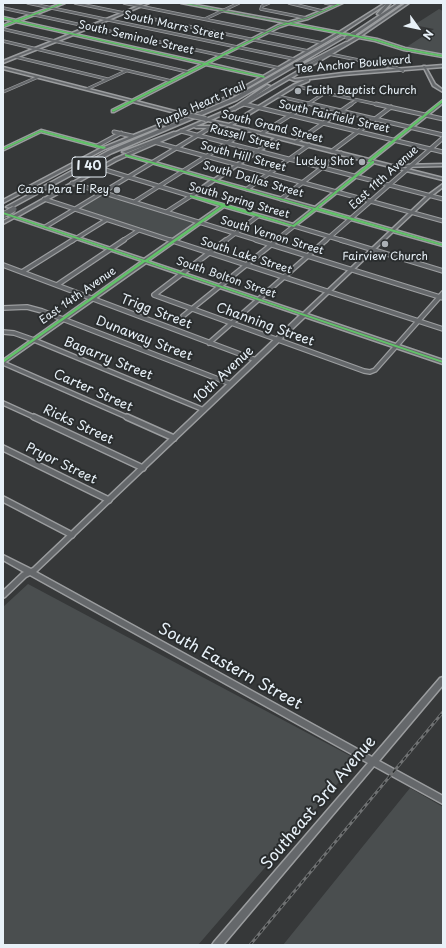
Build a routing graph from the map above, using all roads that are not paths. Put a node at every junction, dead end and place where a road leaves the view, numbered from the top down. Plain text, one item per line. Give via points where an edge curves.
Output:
1 (28, 3) edge
2 (64, 3) edge
3 (75, 3) edge
4 (124, 3) edge
5 (148, 3) edge
6 (182, 3) edge
7 (239, 3) edge
8 (269, 3) edge
9 (289, 3) edge
10 (325, 3) edge
11 (342, 3) edge
12 (388, 3) edge
13 (395, 3) edge
14 (400, 3) edge
15 (408, 3) edge
16 (336, 5) junction
17 (140, 6) junction
18 (3, 8) edge
19 (51, 8) junction
20 (398, 10) junction
21 (223, 11) junction
22 (322, 12) junction
23 (124, 13) junction
24 (33, 14) junction
25 (3, 18) edge
26 (306, 18) junction
27 (204, 19) junction
28 (107, 20) junction
29 (370, 20) junction
30 (15, 21) junction
31 (287, 23) junction
32 (3, 26) edge
33 (367, 26) junction
34 (90, 27) junction
35 (3, 29) edge
36 (343, 31) junction
37 (267, 32) junction
38 (352, 33) junction
39 (73, 34) junction
40 (335, 36) junction
41 (343, 36) junction
42 (360, 36) junction
43 (354, 39) junction
44 (253, 40) junction
45 (3, 41) edge
46 (54, 41) junction
47 (322, 43) junction
48 (347, 43) junction
49 (318, 46) junction
50 (238, 47) junction
51 (36, 49) junction
52 (308, 51) junction
53 (329, 54) junction
54 (222, 55) junction
55 (443, 56) edge
56 (16, 57) junction
57 (294, 59) junction
58 (301, 61) junction
59 (3, 62) edge
60 (206, 64) junction
61 (443, 67) edge
62 (3, 68) edge
63 (279, 68) junction
64 (425, 68) junction
65 (294, 69) junction
66 (402, 70) junction
67 (126, 71) junction
68 (188, 72) junction
69 (38, 77) junction
70 (264, 77) junction
71 (278, 78) junction
72 (289, 78) junction
73 (270, 79) junction
74 (307, 79) junction
75 (107, 80) junction
76 (171, 81) junction
77 (294, 86) junction
78 (86, 89) junction
79 (443, 91) edge
80 (3, 92) edge
81 (325, 93) junction
82 (230, 96) junction
83 (277, 96) junction
84 (357, 100) junction
85 (132, 101) junction
86 (443, 101) edge
87 (244, 104) junction
88 (308, 104) junction
89 (259, 108) junction
90 (391, 108) junction
91 (233, 109) junction
92 (114, 111) dead end
93 (341, 111) junction
94 (175, 112) junction
95 (195, 112) junction
96 (187, 115) junction
97 (290, 115) junction
98 (426, 115) junction
99 (218, 116) junction
100 (179, 117) junction
101 (207, 119) junction
102 (376, 119) junction
103 (443, 119) edge
104 (200, 122) junction
105 (217, 122) junction
106 (324, 123) junction
107 (230, 125) junction
108 (213, 126) junction
109 (238, 127) junction
110 (410, 127) junction
111 (189, 128) junction
112 (148, 130) junction
113 (248, 130) junction
114 (114, 132) dead end
115 (179, 132) junction
116 (359, 132) junction
117 (121, 133) junction
118 (262, 133) junction
119 (198, 135) junction
120 (443, 135) edge
121 (132, 136) junction
122 (278, 138) junction
123 (443, 138) edge
124 (395, 140) junction
125 (154, 142) junction
126 (296, 142) junction
127 (228, 143) junction
128 (309, 145) junction
129 (96, 146) junction
130 (104, 148) junction
131 (176, 148) junction
132 (3, 149) edge
133 (431, 149) junction
134 (258, 151) junction
135 (332, 151) junction
136 (443, 152) edge
137 (341, 153) junction
138 (126, 154) junction
139 (104, 155) junction
140 (206, 156) junction
141 (289, 159) junction
142 (371, 161) junction
143 (153, 162) junction
144 (443, 164) edge
145 (237, 165) junction
146 (385, 165) junction
147 (411, 166) junction
148 (86, 168) junction
149 (99, 168) junction
150 (322, 168) junction
151 (407, 170) junction
152 (183, 171) junction
153 (269, 174) junction
154 (355, 176) junction
155 (128, 177) junction
156 (215, 180) junction
157 (443, 180) edge
158 (72, 183) junction
159 (302, 183) junction
160 (443, 185) edge
161 (159, 186) junction
162 (390, 186) junction
163 (247, 189) junction
164 (336, 192) junction
165 (102, 193) junction
166 (431, 195) junction
167 (191, 196) junction
168 (44, 199) junction
169 (281, 199) junction
170 (443, 200) edge
171 (3, 202) edge
172 (134, 202) junction
173 (372, 202) junction
174 (224, 206) junction
175 (74, 209) junction
176 (315, 209) junction
177 (5, 211) edge
178 (24, 211) junction
179 (166, 212) junction
180 (412, 213) junction
181 (258, 216) junction
182 (14, 217) junction
183 (352, 219) junction
184 (106, 220) junction
185 (443, 221) edge
186 (4, 222) edge
187 (200, 223) junction
188 (294, 226) junction
189 (45, 227) junction
190 (139, 230) junction
191 (393, 231) junction
192 (234, 234) junction
193 (331, 237) junction
194 (77, 238) junction
195 (174, 241) junction
196 (271, 245) junction
197 (443, 245) edge
198 (110, 249) junction
199 (373, 250) junction
200 (209, 253) junction
201 (308, 257) junction
202 (146, 261) junction
203 (3, 265) edge
204 (246, 265) junction
205 (351, 270) junction
206 (443, 270) edge
207 (22, 272) junction
208 (182, 273) junction
209 (285, 278) junction
210 (57, 285) junction
211 (220, 286) junction
212 (328, 292) junction
213 (443, 292) edge
214 (441, 298) edge
215 (92, 299) junction
216 (259, 300) junction
217 (3, 308) edge
218 (191, 309) junction
219 (304, 315) junction
220 (183, 316) dead end
221 (64, 319) junction
222 (418, 321) junction
223 (231, 324) junction
224 (443, 329) edge
225 (3, 332) edge
226 (34, 340) junction
227 (277, 340) junction
228 (209, 343) junction
229 (396, 346) junction
230 (256, 360) junction
231 (443, 362) edge
232 (3, 363) edge
233 (231, 384) junction
234 (3, 403) edge
235 (204, 410) junction
236 (174, 438) junction
237 (3, 448) edge
238 (143, 468) junction
239 (3, 499) edge
240 (109, 500) junction
241 (72, 535) junction
242 (3, 557) edge
243 (30, 572) junction
244 (3, 595) edge
245 (443, 680) edge
246 (373, 762) junction
247 (443, 800) edge
248 (217, 945) edge

1 - 19 street, South Marrs Street
2 - 19 main road
3 - 23 street
4 - 17 street
5 - 17 main road
6 - 21 main road
7 - 21 street
8 - 26 street via 261,8
9 - 22 street
10 - 16 street
11 - 16 main road
12 - 29 highway
12 - 36 main road
13 - 29 highway, Purple Heart Trail / I 40
14 - 33 highway, Purple Heart Trail / I 40
15 - 20 main road
16 - 22 main road
17 - 23 main road
17 - 27 street
18 - 24 street
19 - 24 main road
19 - 28 street, South Marrs Street
20 - 33 highway
20 - 42 main road
21 - 27 street
21 - 31 main road
22 - 26 main road
23 - 28 main road
23 - 44 street
24 - 30 main road
24 - 34 street
25 - 30 main road, South Seminole Street
26 - 31 main road
27 - 37 street
28 - 34 main road
28 - 50 street, South Marrs Street
29 - 38 highway, Purple Heart Trail / I 40
30 - 32 main road
30 - 39 main road, South Seminole Street
31 - 37 main road
31 - 41 main road
33 - 38 highway, Purple Heart Trail / I 40
34 - 39 main road
34 - 54 street
35 - 46 street
36 - 41 main road
36 - 42 main road
37 - 44 main road
37 - 47 street
38 - 41 highway, Purple Heart Trail / I 40, bridge
39 - 46 main road
39 - 60 main road, South Seminole Street
40 - 41 main road
40 - 43 main road
40 - 47 main road
41 - 42 main road
41 - 58 highway, Purple Heart Trail / I 40
41 - 65 highway, Purple Heart Trail / I 40
42 - 43 main road
42 - 55 main road
43 - 48 main road
44 - 50 main road
44 - 52 street
45 - 51 street
46 - 51 main road
46 - 68 street
47 - 49 main road
48 - 53 main road
48 - 65 highway
49 - 52 main road
49 - 58 highway
50 - 54 main road
50 - 57 street, South Marrs Street
51 - 56 main road
51 - 67 street
52 - 57 main road
53 - 66 street
53 - 72 main road
54 - 60 main road
54 - 63 street
56 - 59 main road
56 - 75 street
57 - 63 main road
58 - 73 highway, Purple Heart Trail / I 40
60 - 68 main road
60 - 70 main road, South Seminole Street
61 - 64 main road, Tee Anchor Boulevard
62 - 69 main road, South Grand Street
63 - 70 main road
64 - 66 main road, Tee Anchor Boulevard
64 - 79 main road via 430,72 434,85
65 - 71 highway, Purple Heart Trail / I 40
66 - 74 main road, Tee Anchor Boulevard
67 - 75 street
67 - 76 street
68 - 76 main road
69 - 78 main road, South Grand Street
69 - 80 street
70 - 82 main road
71 - 91 highway
71 - 148 highway, Purple Heart Trail / I 40 via 234,103 124,149
72 - 74 main road, Tee Anchor Boulevard
72 - 87 main road
73 - 82 highway
73 - 139 highway, Purple Heart Trail / I 40 via 231,101
74 - 77 main road
75 - 78 street
76 - 85 main road
77 - 81 street
77 - 83 main road
78 - 85 main road, South Grand Street
81 - 84 street
81 - 88 street
82 - 95 main road
83 - 88 street
83 - 89 main road
84 - 90 street
84 - 93 street
85 - 92 main road
85 - 94 main road, South Grand Street
86 - 98 main road
87 - 89 street, South Fairfield Street
87 - 91 main road
88 - 93 street
88 - 97 street
89 - 97 street, South Fairfield Street
89 - 107 main road
90 - 98 street
90 - 102 street
91 - 99 main road
93 - 102 street
93 - 106 street
94 - 95 main road
94 - 96 main road, South Grand Street
94 - 100 main road
95 - 96 main road
95 - 101 main road, bridge
96 - 100 main road
96 - 101 main road, South Grand Street, bridge
96 - 104 main road, bridge
97 - 106 street, South Fairfield Street
97 - 118 street
98 - 103 street
98 - 110 main road
99 - 101 main road
99 - 105 main road via 215,119
100 - 112 main road
101 - 104 main road
101 - 105 main road, South Grand Street
102 - 110 street
102 - 116 street
104 - 111 main road
105 - 107 main road, South Grand Street
106 - 116 street, South Fairfield Street
106 - 126 street
107 - 109 main road, South Grand Street
108 - 109 main road
108 - 111 main road
108 - 119 street
109 - 113 main road, South Grand Street
110 - 120 street
110 - 124 main road
111 - 115 main road
112 - 121 main road
112 - 139 highway
113 - 118 main road, South Grand Street
113 - 127 street
114 - 117 street
115 - 119 street, Russell Street
115 - 125 main road
115 - 148 highway
116 - 124 street, South Fairfield Street
116 - 135 street
117 - 121 street
117 - 129 street
118 - 122 main road, South Grand Street
119 - 127 street, Russell Street
119 - 131 street
121 - 130 main road
122 - 126 main road, South Grand Street
122 - 134 main road
123 - 133 street, East 11th Avenue
124 - 133 street, South Fairfield Street
124 - 142 main road
125 - 131 street, South Hill Street
125 - 138 main road
126 - 128 main road, South Grand Street
127 - 134 street, Russell Street
127 - 140 street
128 - 135 main road, South Grand Street
128 - 141 street
129 - 130 main road
129 - 132 main road via 41,131
130 - 171 main road
131 - 140 street, South Hill Street
131 - 143 street
133 - 136 street, South Fairfield Street
133 - 147 street, East 11th Avenue
134 - 141 street, Russell Street
134 - 145 main road
135 - 137 main road, South Grand Street
137 - 142 main road, South Grand Street
137 - 150 street
138 - 143 main road, South Dallas Street
138 - 149 main road
139 - 177 highway, Purple Heart Trail / I 40
140 - 145 street, South Hill Street
140 - 152 street
141 - 150 street, Russell Street
141 - 153 street
142 - 146 main road, South Grand Street
142 - 154 main road
143 - 152 main road, South Dallas Street
143 - 155 street
144 - 147 main road
145 - 153 street, South Hill Street
145 - 156 main road
146 - 147 main road
146 - 151 main road, South Grand Street
147 - 151 street, East 11th Avenue
148 - 177 highway, Purple Heart Trail / I 40
149 - 155 street, South Spring Street
149 - 158 main road
150 - 154 street, Russell Street
150 - 159 street
151 - 157 main road, South Grand Street
151 - 162 street, East 11th Avenue
152 - 156 main road, South Dallas Street
152 - 161 street
153 - 159 street, South Hill Street
153 - 163 street
154 - 162 street, Russell Street
154 - 164 main road
155 - 161 street, South Spring Street
155 - 165 street
156 - 163 main road, South Dallas Street
156 - 167 main road
157 - 166 main road, 10th Avenue
158 - 165 street, South Vernon Street
158 - 168 main road
159 - 164 street, South Hill Street
159 - 169 street
160 - 166 main road, 10th Avenue
161 - 167 street, South Spring Street
161 - 172 street
162 - 166 street, Russell Street
162 - 173 street, East 11th Avenue
163 - 169 main road, South Dallas Street
164 - 173 street, South Hill Street
164 - 176 main road
165 - 172 street, South Vernon Street
165 - 175 street
166 - 170 street, Russell Street
166 - 180 main road, 10th Avenue
167 - 174 main road, South Spring Street
167 - 179 street
168 - 175 street, South Lake Street
168 - 178 main road
169 - 176 main road, South Dallas Street
172 - 179 street, South Vernon Street
173 - 180 street, South Hill Street
173 - 183 street, East 11th Avenue
174 - 181 main road, South Spring Street
174 - 187 main road, East 14th Avenue
175 - 184 street, South Lake Street
175 - 189 street
176 - 183 main road, South Dallas Street
176 - 188 main road
177 - 178 main road
177 - 182 main road, South Bolton Street
177 - 186 main road via 7,218
178 - 182 main road
179 - 187 street, South Vernon Street
180 - 185 street, South Hill Street
180 - 191 main road, 10th Avenue
181 - 188 main road, South Spring Street
181 - 192 street
182 - 186 main road
182 - 189 main road, South Bolton Street
183 - 191 main road, South Dallas Street
183 - 193 street, East 11th Avenue
184 - 190 street, South Lake Street
184 - 194 street
187 - 192 street, South Vernon Street
187 - 195 main road, East 14th Avenue
188 - 193 street, South Spring Street
188 - 196 street
189 - 194 main road, South Bolton Street
190 - 195 street, South Lake Street
190 - 198 street
191 - 197 main road, South Dallas Street
191 - 199 main road, 10th Avenue
192 - 196 street, South Vernon Street
192 - 200 street
193 - 199 street, South Spring Street
193 - 201 street, East 11th Avenue
194 - 198 main road, South Bolton Street
194 - 207 street
195 - 200 street, South Lake Street
195 - 202 main road, East 14th Avenue
196 - 201 street, South Vernon Street
196 - 204 street
198 - 202 main road, South Bolton Street
198 - 210 street
199 - 205 main road, 10th Avenue
199 - 206 street, South Spring Street
200 - 204 street, South Lake Street
200 - 208 street
201 - 205 street, South Vernon Street
201 - 209 street, East 11th Avenue
202 - 208 main road, South Bolton Street
202 - 215 main road, East 14th Avenue
203 - 207 street, Trigg Street
204 - 209 street, South Lake Street
204 - 211 street
205 - 212 main road, 10th Avenue
205 - 214 street, South Vernon Street
207 - 210 street, Trigg Street
208 - 211 main road, South Bolton Street
208 - 218 street, Channing Street via 154,295
209 - 212 street, South Lake Street
209 - 216 street, East 11th Avenue
210 - 215 street, Trigg Street
211 - 216 main road, South Bolton Street
211 - 218 street
212 - 219 main road, 10th Avenue
212 - 222 street, South Lake Street
213 - 214 street
214 - 222 street
215 - 221 main road, East 14th Avenue
215 - 228 street, Trigg Street
216 - 219 main road, South Bolton Street
216 - 223 street, East 11th Avenue
217 - 221 street, Dunaway Street via 27,307
218 - 220 street
218 - 223 street, Channing Street
219 - 227 main road, 10th Avenue
219 - 229 main road, South Bolton Street
221 - 226 main road, East 14th Avenue
221 - 233 street, Dunaway Street
222 - 224 street, South Lake Street
222 - 229 street
223 - 227 street, Channing Street
223 - 228 street, East 11th Avenue
225 - 226 street, Bagarry Street
226 - 232 main road, East 14th Avenue
226 - 235 street, Bagarry Street
227 - 229 street, Channing Street via 364,372 376,370
227 - 230 main road, 10th Avenue
228 - 230 street, Trigg Street
229 - 231 main road, South Bolton Street
230 - 233 main road, 10th Avenue
232 - 236 street, Carter Street
233 - 235 main road, 10th Avenue
234 - 238 street, Ricks Street
235 - 236 main road, 10th Avenue
236 - 238 main road, 10th Avenue
237 - 240 street, Pryor Street
238 - 240 main road, 10th Avenue
239 - 241 street
240 - 241 main road, 10th Avenue
241 - 243 main road, 10th Avenue
242 - 243 main road, South Eastern Street
243 - 244 main road, 10th Avenue
243 - 246 main road, South Eastern Street
245 - 246 main road, Southeast 3rd Avenue
246 - 247 main road, South Eastern Street
246 - 248 main road, Southeast 3rd Avenue

